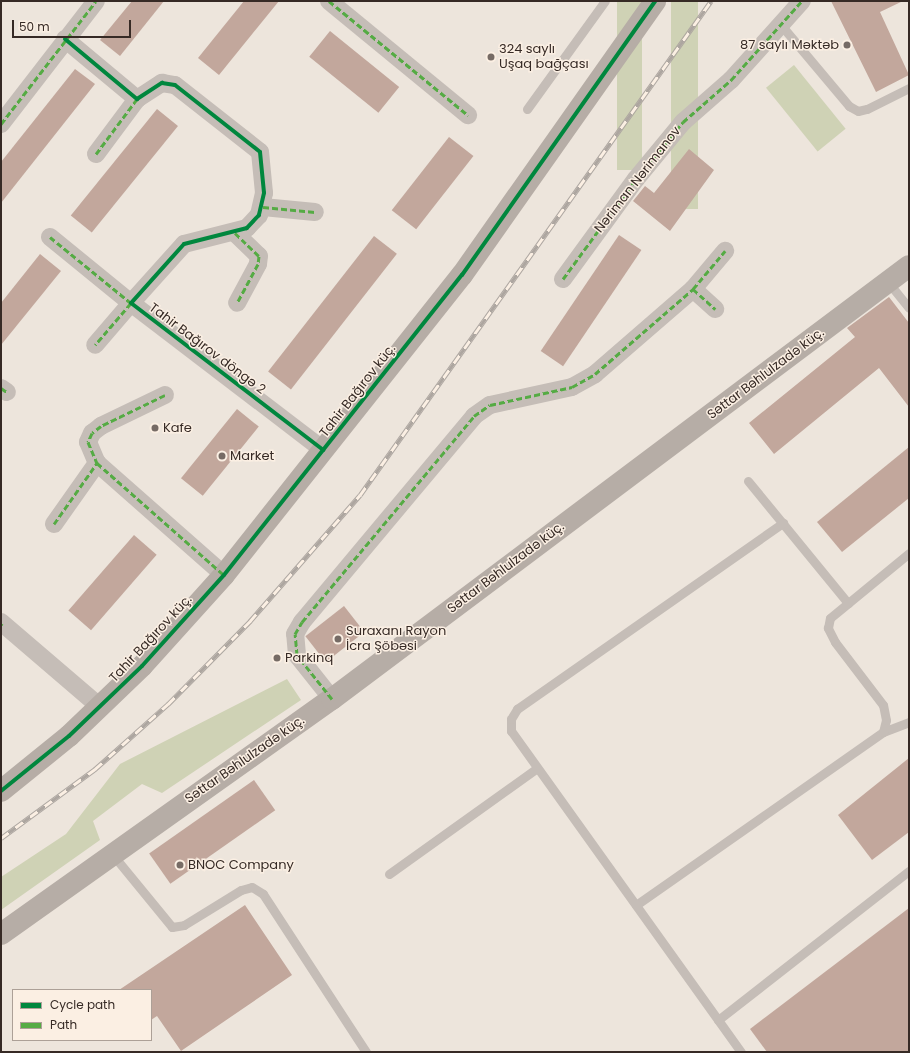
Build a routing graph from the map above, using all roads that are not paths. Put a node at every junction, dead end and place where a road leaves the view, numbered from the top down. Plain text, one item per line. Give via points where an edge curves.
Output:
1 (96, 1) edge
2 (329, 1) edge
3 (605, 1) edge
4 (655, 1) edge
5 (802, 1) edge
6 (781, 25) junction
7 (64, 39) junction
8 (909, 88) edge
9 (136, 99) junction
10 (527, 109) dead end
11 (468, 115) dead end
12 (1, 124) edge
13 (96, 154) dead end
14 (263, 207) junction
15 (315, 212) dead end
16 (235, 232) junction
17 (50, 237) dead end
18 (725, 251) dead end
19 (909, 266) edge
20 (564, 279) dead end
21 (888, 282) junction
22 (693, 289) junction
23 (131, 303) junction
24 (237, 303) dead end
25 (909, 308) edge
26 (715, 309) dead end
27 (95, 345) dead end
28 (165, 395) dead end
29 (323, 450) junction
30 (97, 463) junction
31 (748, 481) dead end
32 (783, 523) junction
33 (54, 524) dead end
34 (909, 553) edge
35 (224, 575) junction
36 (848, 603) junction
37 (1, 623) edge
38 (332, 699) junction
39 (100, 707) junction
40 (909, 722) edge
41 (883, 732) junction
42 (537, 768) junction
43 (1, 791) edge
44 (112, 854) junction
45 (909, 871) edge
46 (388, 874) dead end
47 (636, 905) junction
48 (1, 934) edge
49 (718, 1020) junction
50 (366, 1052) edge
51 (741, 1052) edge

1 - 7 street
2 - 11 street
3 - 10 lane
4 - 29 main road, Tahir Bağırov küç. via 462,275
5 - 6 street, Nəriman Nərimanov
6 - 8 lane via 849,106 858,111
6 - 20 street, Nəriman Nərimanov via 731,80 683,122 636,179
7 - 9 street
7 - 12 street
9 - 13 street
9 - 14 street via 162,83 175,85 253,143 260,152 264,164
14 - 15 street
14 - 16 street, Tahir Bağırov döngə 2 via 247,228
16 - 23 street, Tahir Bağırov döngə 2 via 224,232 184,244
16 - 24 street via 259,256 258,264
17 - 23 street
18 - 22 street
19 - 21 main road, Səttar Bəhlulzadə küç.
21 - 25 lane
21 - 38 main road, Səttar Bəhlulzadə küç.
22 - 26 street
22 - 38 street via 596,374 572,387 490,405 474,416 302,622 296,634 297,655
23 - 27 street
23 - 29 street, Tahir Bağırov döngə 2
28 - 30 street via 92,433 88,442
29 - 35 main road, Tahir Bağırov küç.
30 - 33 street
30 - 35 street
31 - 32 lane
32 - 36 lane
32 - 42 lane via 517,709 511,719 511,731
34 - 36 lane
35 - 39 main road, Tahir Bağırov küç. via 142,666
36 - 41 lane via 830,618 828,628 835,642 883,705 886,720
37 - 39 street
38 - 44 main road, Səttar Bəhlulzadə küç.
39 - 43 main road, Tahir Bağırov küç.
40 - 41 lane
41 - 47 lane
42 - 46 lane
42 - 47 lane
44 - 48 main road, Səttar Bəhlulzadə küç.
44 - 50 lane via 172,927 184,925 241,890 252,887 263,894
45 - 49 lane
47 - 49 lane
49 - 51 lane

